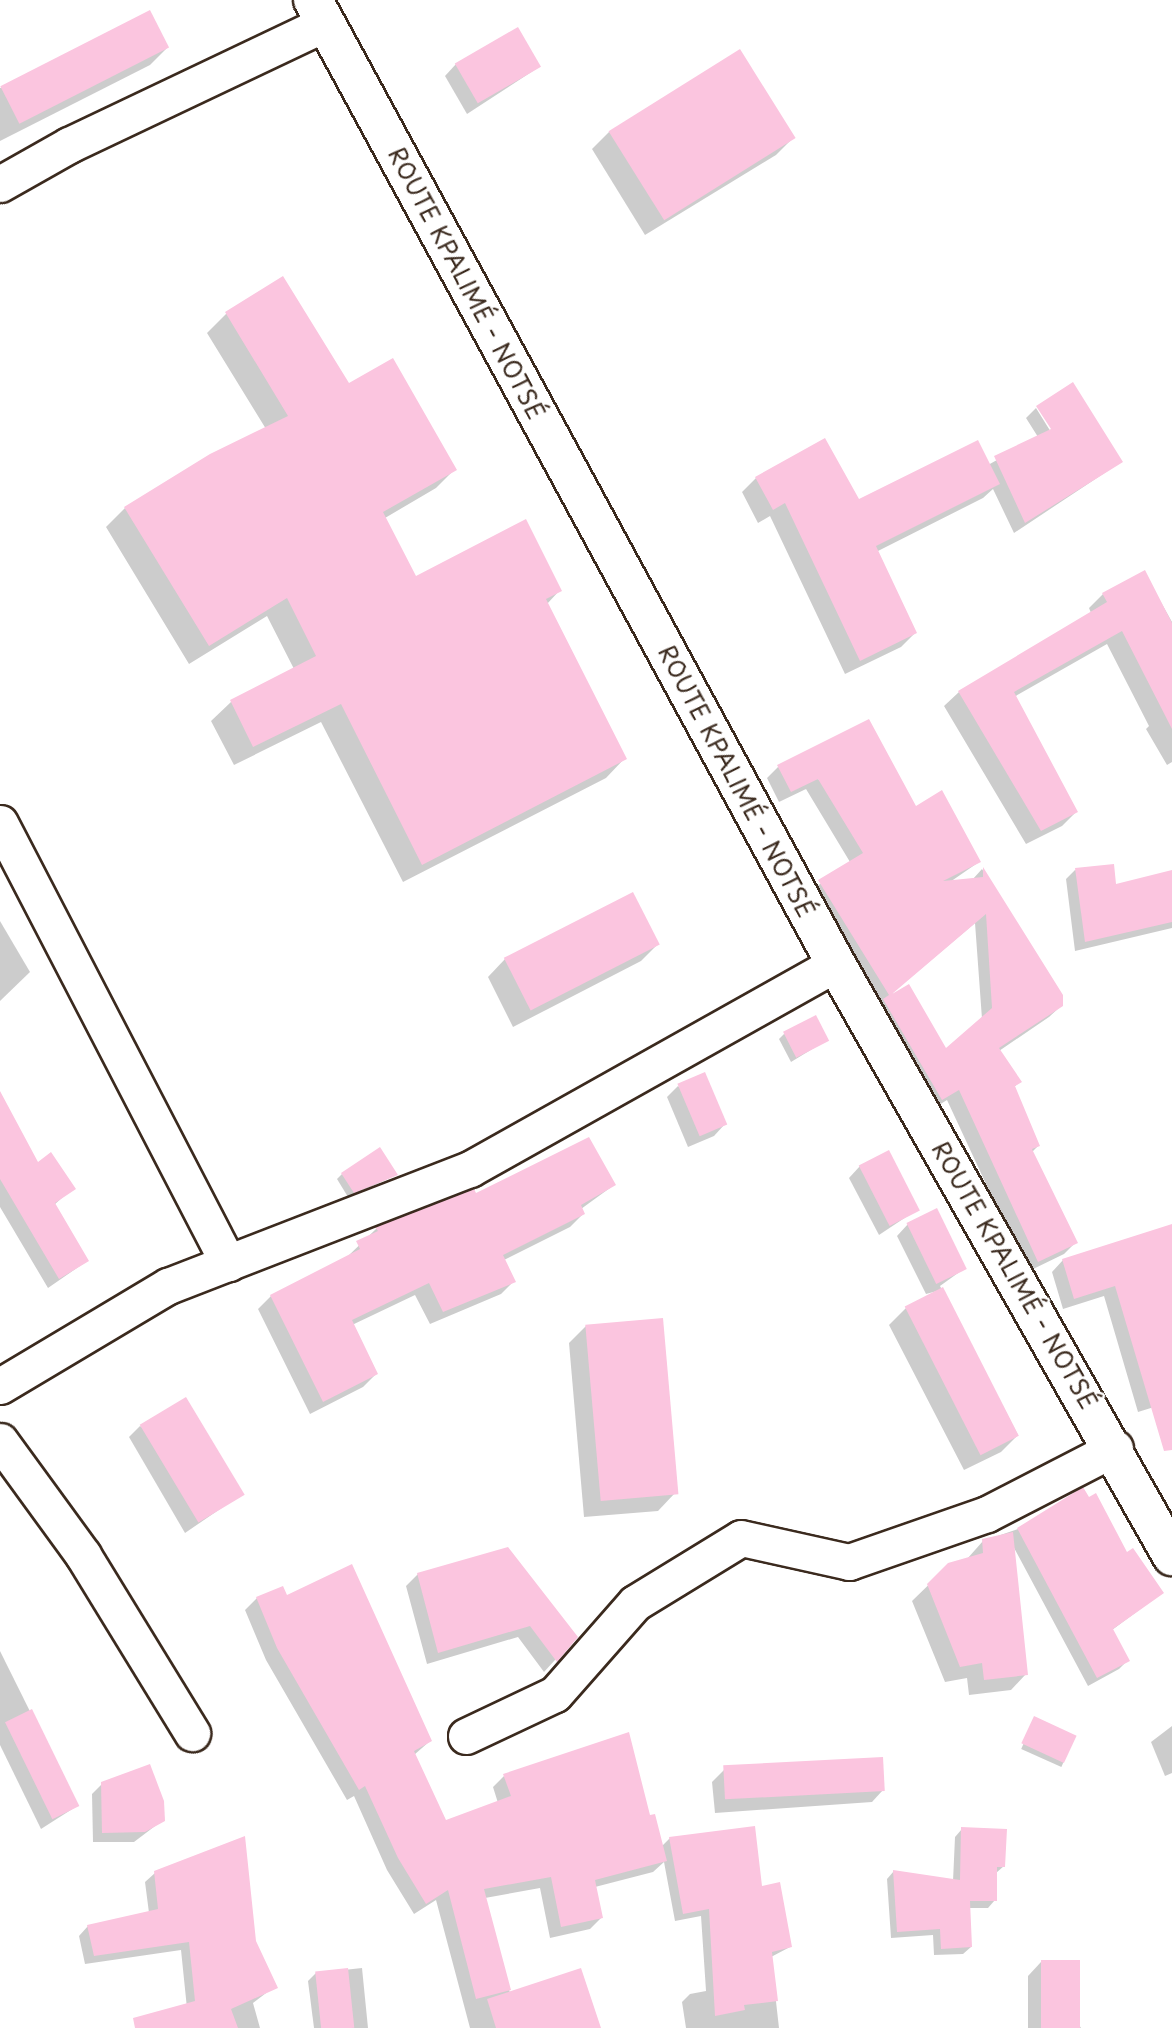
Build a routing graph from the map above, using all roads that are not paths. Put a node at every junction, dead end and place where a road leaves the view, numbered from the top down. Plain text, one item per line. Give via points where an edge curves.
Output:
1 (320, 11) edge
2 (0, 184) edge
3 (0, 823) edge
4 (836, 964) junction
5 (228, 1262) junction
6 (0, 1386) edge
7 (0, 1441) edge
8 (1115, 1448) junction
9 (1164, 1520) edge
10 (1172, 1556) edge
11 (192, 1732) dead end
12 (466, 1736) dead end

1 - 2 street
1 - 4 main road, ROUTE KPALIMÉ - NOTSÉ
3 - 5 street
4 - 5 street via 470,1169
4 - 8 main road, ROUTE KPALIMÉ - NOTSÉ
5 - 6 street via 168,1286
7 - 11 street via 83,1555
8 - 9 main road, ROUTE KPALIMÉ - NOTSÉ
8 - 12 street via 986,1514 849,1562 741,1538 635,1602 555,1694
9 - 10 main road, ROUTE KPALIMÉ - NOTSÉ

